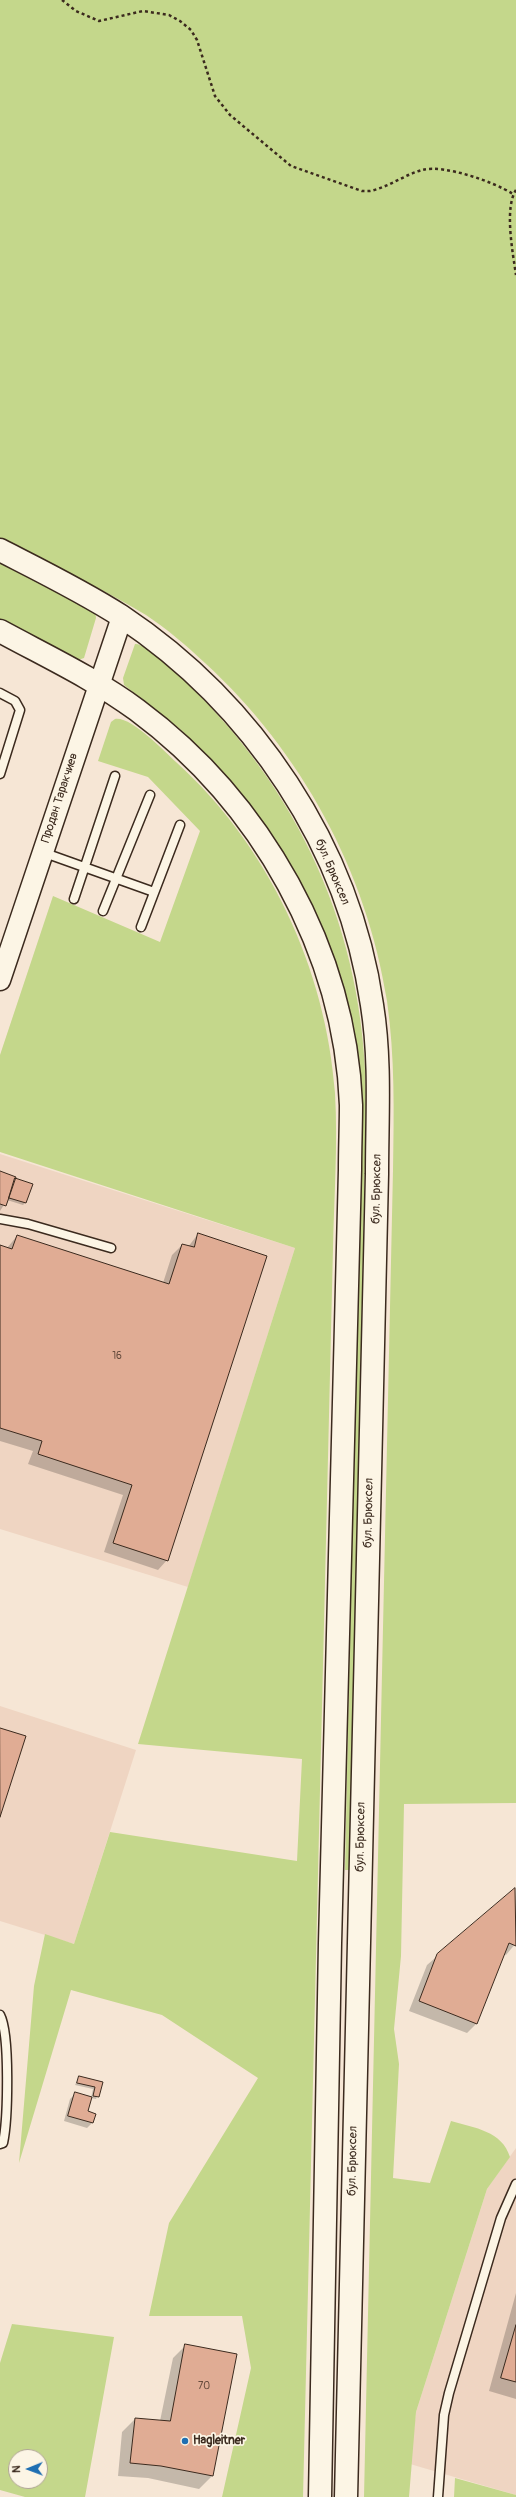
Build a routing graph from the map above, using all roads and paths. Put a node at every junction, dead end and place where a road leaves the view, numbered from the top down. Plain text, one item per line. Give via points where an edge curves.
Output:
1 (62, 0) edge
2 (516, 190) edge
3 (513, 194) junction
4 (516, 275) edge
5 (0, 550) edge
6 (122, 617) junction
7 (0, 631) edge
8 (98, 684) junction
9 (0, 693) edge
10 (0, 774) edge
11 (115, 776) dead end
12 (150, 795) dead end
13 (180, 825) dead end
14 (42, 852) junction
15 (85, 867) junction
16 (116, 878) junction
17 (154, 892) junction
18 (74, 899) dead end
19 (103, 911) dead end
20 (141, 927) dead end
21 (0, 980) edge
22 (0, 1219) edge
23 (111, 1248) dead end
24 (0, 2015) edge
25 (0, 2144) edge
26 (516, 2186) edge
27 (320, 2497) edge
28 (346, 2497) edge
29 (438, 2497) edge

1 - 3 path via 76,11 99,20 143,11 169,15 180,21 198,40 209,81 222,107 282,161 302,172 362,191 370,191 420,171 438,169 497,184
2 - 3 path
3 - 4 path via 512,242
5 - 6 main road, бул. Брюксел via 92,598
6 - 8 street, Продан Таракчиев
6 - 28 main road, бул. Брюксел via 187,666 245,726 273,762 327,854 354,925 369,986 378,1064 377,1174
7 - 8 main road
8 - 14 street, Продан Таракчиев
8 - 27 main road via 137,710 208,772 242,812 285,878 308,924 327,976 340,1027 351,1104 330,1943
9 - 10 lane via 14,701 20,710
11 - 15 lane
12 - 16 lane
13 - 17 lane
14 - 15 lane
14 - 21 street, Продан Таракчиев
15 - 16 lane
15 - 18 lane
16 - 17 lane
16 - 19 lane
17 - 20 lane
22 - 23 lane via 28,1224
24 - 25 lane via 6,2033 5,2135 3,2143
26 - 29 lane via 501,2218 449,2393 444,2415

